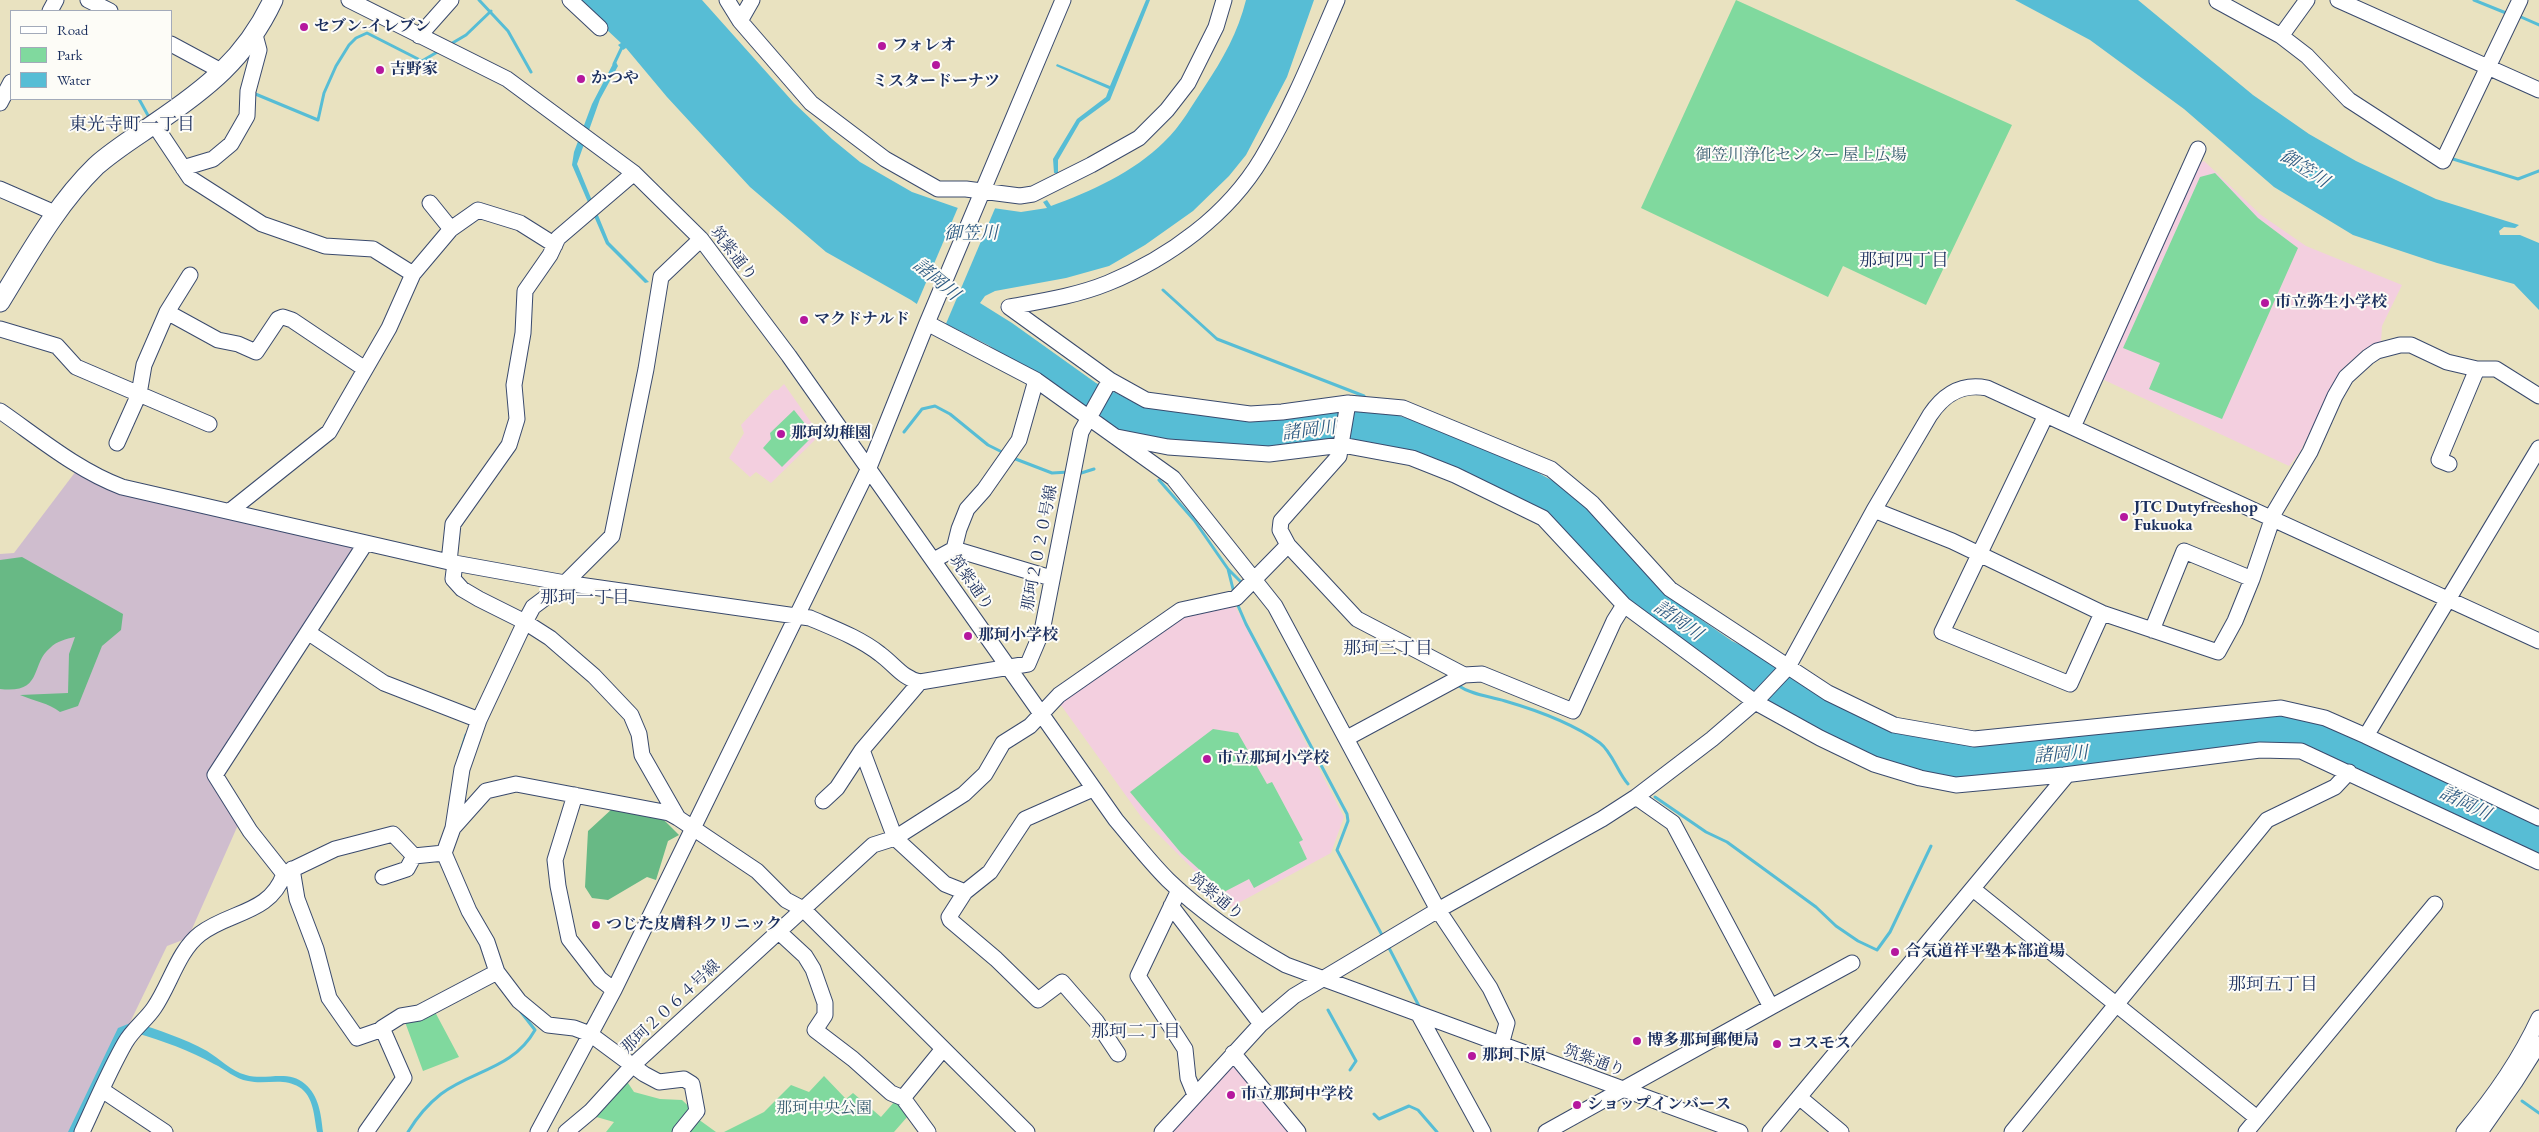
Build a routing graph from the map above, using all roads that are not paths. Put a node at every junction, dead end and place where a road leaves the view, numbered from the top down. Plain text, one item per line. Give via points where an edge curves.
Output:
1 (88, 0) edge
2 (273, 0) edge
3 (349, 0) edge
4 (451, 0) edge
5 (570, 0) edge
6 (727, 0) edge
7 (752, 0) edge
8 (1063, 0) edge
9 (1224, 0) edge
10 (1337, 0) edge
11 (2307, 0) edge
12 (2338, 0) edge
13 (2520, 0) edge
14 (2217, 2) dead end
15 (108, 10) edge
16 (740, 21) junction
17 (600, 28) dead end
18 (255, 35) junction
19 (419, 36) junction
20 (2281, 36) junction
21 (172, 45) edge
22 (2487, 67) junction
23 (223, 72) junction
24 (10, 84) edge
25 (2539, 90) edge
26 (0, 103) edge
27 (154, 124) junction
28 (2198, 149) dead end
29 (183, 168) junction
30 (634, 173) junction
31 (0, 189) edge
32 (982, 193) junction
33 (430, 203) dead end
34 (55, 213) junction
35 (452, 229) junction
36 (701, 239) junction
37 (555, 245) junction
38 (413, 274) junction
39 (190, 275) dead end
40 (0, 302) edge
41 (166, 312) junction
42 (926, 323) junction
43 (0, 330) edge
44 (365, 369) junction
45 (2477, 369) junction
46 (1036, 380) junction
47 (1109, 382) junction
48 (139, 394) junction
49 (2539, 396) edge
50 (1348, 403) junction
51 (0, 411) edge
52 (2046, 415) junction
53 (1088, 417) junction
54 (209, 424) dead end
55 (2073, 427) junction
56 (1117, 437) junction
57 (117, 443) dead end
58 (1342, 445) junction
59 (2539, 448) edge
60 (2449, 464) dead end
61 (868, 470) junction
62 (1874, 510) junction
63 (230, 511) junction
64 (2271, 519) junction
65 (365, 544) junction
66 (1288, 545) junction
67 (954, 550) junction
68 (1978, 554) junction
69 (934, 560) junction
70 (452, 563) junction
71 (1050, 578) junction
72 (1254, 578) junction
73 (2252, 579) junction
74 (564, 583) junction
75 (2448, 600) junction
76 (1624, 605) junction
77 (2102, 613) junction
78 (797, 616) junction
79 (525, 622) junction
80 (2152, 630) junction
81 (309, 633) junction
82 (2537, 637) edge
83 (1009, 666) junction
84 (1788, 667) junction
85 (1464, 674) junction
86 (920, 682) junction
87 (1755, 702) junction
88 (1041, 714) junction
89 (479, 720) junction
90 (2366, 736) junction
91 (1347, 738) junction
92 (862, 750) junction
93 (2349, 772) junction
94 (2067, 775) junction
95 (1093, 789) junction
96 (575, 794) junction
97 (1636, 797) junction
98 (823, 801) dead end
99 (678, 818) junction
100 (2539, 818) edge
101 (453, 828) junction
102 (693, 829) junction
103 (895, 838) junction
104 (444, 853) junction
105 (414, 856) junction
106 (2539, 862) edge
107 (288, 871) junction
108 (383, 877) dead end
109 (1973, 889) junction
110 (1179, 890) junction
111 (965, 892) junction
112 (2435, 904) dead end
113 (1171, 906) junction
114 (803, 909) junction
115 (1438, 910) junction
116 (779, 932) junction
117 (1852, 963) dead end
118 (497, 972) junction
119 (1322, 980) junction
120 (614, 990) junction
121 (2118, 1005) junction
122 (1771, 1007) junction
123 (1419, 1016) junction
124 (2539, 1018) edge
125 (1261, 1024) junction
126 (383, 1029) junction
127 (590, 1034) junction
128 (2536, 1042) edge
129 (1501, 1045) junction
130 (943, 1049) junction
131 (1233, 1053) junction
132 (1118, 1054) dead end
133 (632, 1066) junction
134 (102, 1090) junction
135 (1624, 1090) junction
136 (1195, 1095) junction
137 (1799, 1097) junction
138 (903, 1098) junction
139 (2257, 1118) junction
140 (82, 1132) edge
141 (165, 1132) edge
142 (366, 1132) edge
143 (538, 1132) edge
144 (566, 1132) edge
145 (680, 1132) edge
146 (928, 1132) edge
147 (1027, 1132) edge
148 (1162, 1132) edge
149 (1298, 1132) edge
150 (1483, 1132) edge
151 (1546, 1132) edge
152 (1740, 1132) edge
153 (1770, 1132) edge
154 (1841, 1132) edge
155 (2012, 1132) edge
156 (2246, 1132) edge
157 (2464, 1132) edge
158 (2480, 1132) edge

1 - 15 street
2 - 18 main road
3 - 19 street, 筑紫通り
4 - 19 street
5 - 17 street
6 - 16 street
7 - 16 street
8 - 32 street
9 - 32 street via 1216,27 1188,83 1140,138 1033,194
10 - 47 street via 1261,160 1229,201 1184,243 1108,283 1063,297 1009,307
11 - 20 street
12 - 22 street
13 - 22 street
14 - 20 street
16 - 32 street via 811,103 885,159 938,189 966,189
18 - 23 main road
18 - 29 street via 259,50 248,91 247,116 231,144 212,160
19 - 30 street, 筑紫通り via 507,79
20 - 22 street via 2306,56 2349,100 2443,161
21 - 23 street
22 - 25 street
23 - 27 main road
24 - 26 street
27 - 29 street
27 - 34 main road via 96,166
28 - 55 street
29 - 38 street via 190,178 262,224 326,246 373,249
30 - 36 street, 筑紫通り
30 - 37 street via 558,238
31 - 34 street
32 - 42 street
33 - 35 street
34 - 40 main road
35 - 37 street via 478,210 520,224
35 - 38 street
36 - 61 street, 筑紫通り via 763,320
36 - 74 street via 661,278 612,536
37 - 70 street via 525,291 514,385 517,419 509,445 453,524
38 - 44 street via 389,328
39 - 41 street
41 - 44 street via 218,340 256,352 278,319 283,317
41 - 48 street via 144,365
42 - 46 street
42 - 61 street
43 - 48 street via 56,346 76,367
44 - 63 street via 329,432
45 - 49 street via 2496,369
45 - 60 street via 2439,460
45 - 64 street via 2447,362 2411,345 2377,351 2368,357 2346,377 2310,452
46 - 53 street
46 - 67 street via 1019,440 967,509
47 - 50 street via 1146,400 1250,414
47 - 53 street, 那珂２０２０号線
48 - 54 street
48 - 57 street
50 - 58 street
50 - 84 street via 1403,408 1551,469 1592,503 1670,588
51 - 63 street via 98,478 122,487
52 - 55 street
52 - 62 street via 1987,388 1955,390 1938,403
52 - 68 street
53 - 56 street
53 - 71 street, 那珂２０２０号線 via 1081,432
55 - 64 street
56 - 58 street via 1168,447 1269,454
56 - 72 street via 1173,478
58 - 66 street via 1339,456 1281,521 1280,530
58 - 76 street via 1412,458 1543,518
59 - 75 street
61 - 69 street, 筑紫通り
61 - 78 street
62 - 68 street
62 - 84 street
63 - 65 street
64 - 73 street
64 - 75 street
65 - 70 street
65 - 81 street
66 - 72 street, 那珂２０６４号線
66 - 85 street via 1357,620
67 - 69 street
67 - 71 street
68 - 77 street
68 - 77 street via 1942,632 2070,684
69 - 83 street, 筑紫通り
70 - 74 street
70 - 79 street via 453,579 462,589
71 - 83 street, 那珂２０２０号線 via 1042,631 1028,664
72 - 88 street, 那珂２０６４号線 via 1236,598 1181,610 1059,696
72 - 91 street via 1275,606
73 - 80 street via 2218,652
73 - 80 street via 2184,551
74 - 78 street
74 - 79 street via 533,607
75 - 82 street
75 - 90 street
76 - 85 street via 1614,620 1573,711 1482,674
76 - 87 street
77 - 80 street
78 - 86 street via 832,627 879,653 908,679
78 - 102 street
79 - 89 street
79 - 99 street via 572,657 631,715 639,734 642,755
81 - 89 street via 384,683
81 - 107 street via 214,777 250,831
83 - 86 street
83 - 88 street, 筑紫通り
84 - 87 street
84 - 90 street via 1828,693 1894,725 1974,739 2280,708 2325,718
85 - 91 street
86 - 92 street
87 - 94 street via 1874,764 1920,778 1956,785
87 - 97 street
88 - 95 street, 筑紫通り
88 - 103 street, 那珂２０６４号線 via 1030,726 1003,743 986,774 964,794
89 - 101 street via 462,769
90 - 100 street
91 - 115 street
92 - 98 street via 837,788
92 - 103 street
93 - 94 street via 2301,751 2260,750
93 - 106 street
93 - 121 street via 2335,787 2267,820
94 - 109 street
95 - 110 street, 筑紫通り via 1147,857
95 - 111 street via 1025,819 990,872
96 - 99 street via 669,813
96 - 101 street via 516,784 486,791
96 - 120 street via 555,860 558,886 569,939 600,979
97 - 115 street
97 - 122 street via 1673,823
99 - 102 street
101 - 104 street
102 - 114 street via 757,871 786,900
102 - 120 street
103 - 111 street via 945,884
103 - 114 street, 那珂２０６４号線 via 873,845
104 - 105 street
104 - 118 street via 468,911 487,942
105 - 107 street via 393,834 336,849
105 - 108 street via 407,869
107 - 126 street via 316,949 329,998 357,1038
107 - 134 street via 269,899 210,928 194,941 153,1009 135,1029
109 - 121 street
109 - 137 street
110 - 113 street
110 - 119 street, 筑紫通り via 1241,939 1286,965
111 - 132 street via 950,920 1038,1000 1062,982 1096,1021
112 - 139 street
113 - 125 street
113 - 136 street via 1138,976 1185,1049 1188,1078
114 - 116 street, 那珂２０６４号線
114 - 130 street
115 - 119 street
115 - 129 street via 1490,988 1508,1023
116 - 133 street, 那珂２０６４号線
116 - 138 street via 805,956 813,969 825,1003 824,1015 815,1030 891,1093
117 - 122 street
118 - 126 street via 419,1013 401,1016
118 - 127 street via 519,1001 548,1025 574,1028
119 - 123 street, 筑紫通り
119 - 125 street via 1294,996
120 - 127 street
121 - 139 street
121 - 155 street
122 - 135 street
123 - 129 street, 筑紫通り
123 - 150 street
124 - 128 street
125 - 131 street
126 - 142 street via 404,1078
127 - 133 street
127 - 143 street
128 - 157 street
128 - 158 street via 2516,1082
129 - 135 street, 筑紫通り
130 - 138 street
130 - 147 street
131 - 136 street
131 - 149 street
133 - 144 street, 那珂２０６４号線 via 591,1111
133 - 145 street via 659,1082 684,1078 692,1084 697,1111
134 - 140 street
134 - 141 street
135 - 151 street
135 - 152 street, 筑紫通り
136 - 148 street
137 - 153 street
137 - 154 street
138 - 146 street
139 - 156 street

